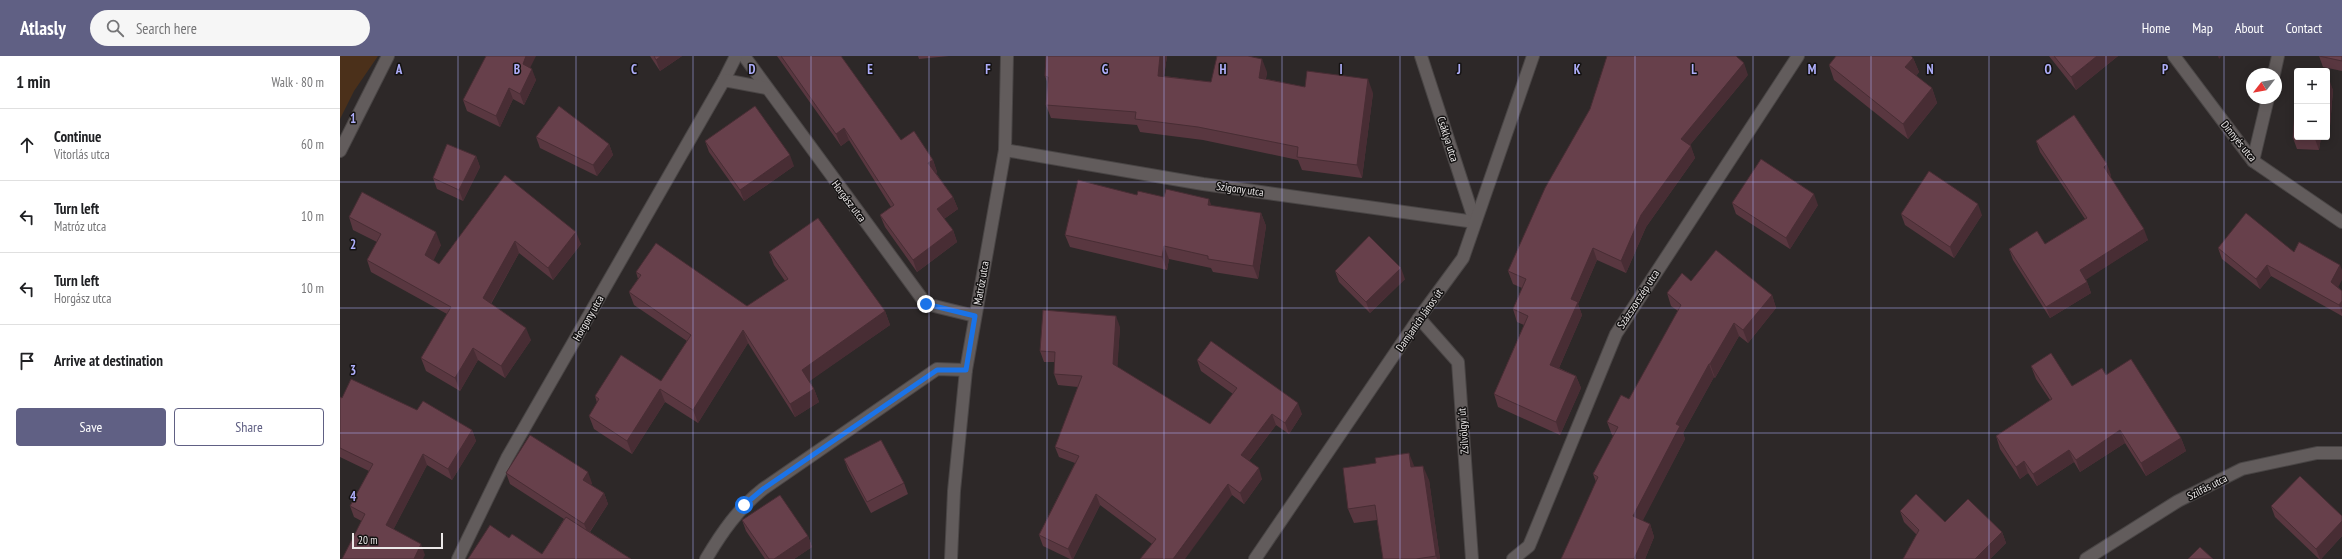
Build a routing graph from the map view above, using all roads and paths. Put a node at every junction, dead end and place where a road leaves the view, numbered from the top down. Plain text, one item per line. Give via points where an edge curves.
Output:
1 (388, 56) edge
2 (736, 56) edge
3 (744, 56) edge
4 (1007, 56) edge
5 (1421, 56) edge
6 (1533, 56) edge
7 (1798, 56) edge
8 (2174, 56) edge
9 (2278, 56) edge
10 (2275, 68) edge
11 (724, 80) junction
12 (766, 88) junction
13 (2267, 104) edge
14 (1005, 150) junction
15 (340, 151) edge
16 (2253, 161) junction
17 (1475, 222) junction
18 (2342, 222) edge
19 (975, 316) junction
20 (1419, 318) junction
21 (966, 370) junction
22 (2342, 453) edge
23 (458, 559) edge
24 (706, 559) edge
25 (951, 559) edge
26 (1255, 559) edge
27 (1472, 559) edge
28 (1513, 559) edge
29 (2086, 559) edge

1 - 15 street
2 - 11 street, Horgony utca
3 - 12 street, Horgász utca
4 - 14 street, Matróz utca
5 - 17 street, Csáklya utca
6 - 17 street, Damjanich János út
7 - 28 street, Százszorszép utca via 1616,334 1529,546
8 - 16 street, Dinnyés utca
9 - 10 street
11 - 12 street
11 - 23 street, Horgony utca via 507,458
12 - 19 street, Horgász utca via 926,304
13 - 16 street
14 - 17 street, Szigony utca via 1203,184
14 - 19 street, Matróz utca
16 - 18 street, Dinnyés utca
17 - 20 street, Damjanich János út via 1463,258
19 - 21 street, Matróz utca
20 - 26 street, Damjanich János út
20 - 27 street, Zsilvölgyi út via 1458,362
21 - 24 street via 937,370 763,489 744,505
21 - 25 street, Matróz utca via 954,491
22 - 29 street, Szilfás utca via 2317,453 2242,469 2178,501

